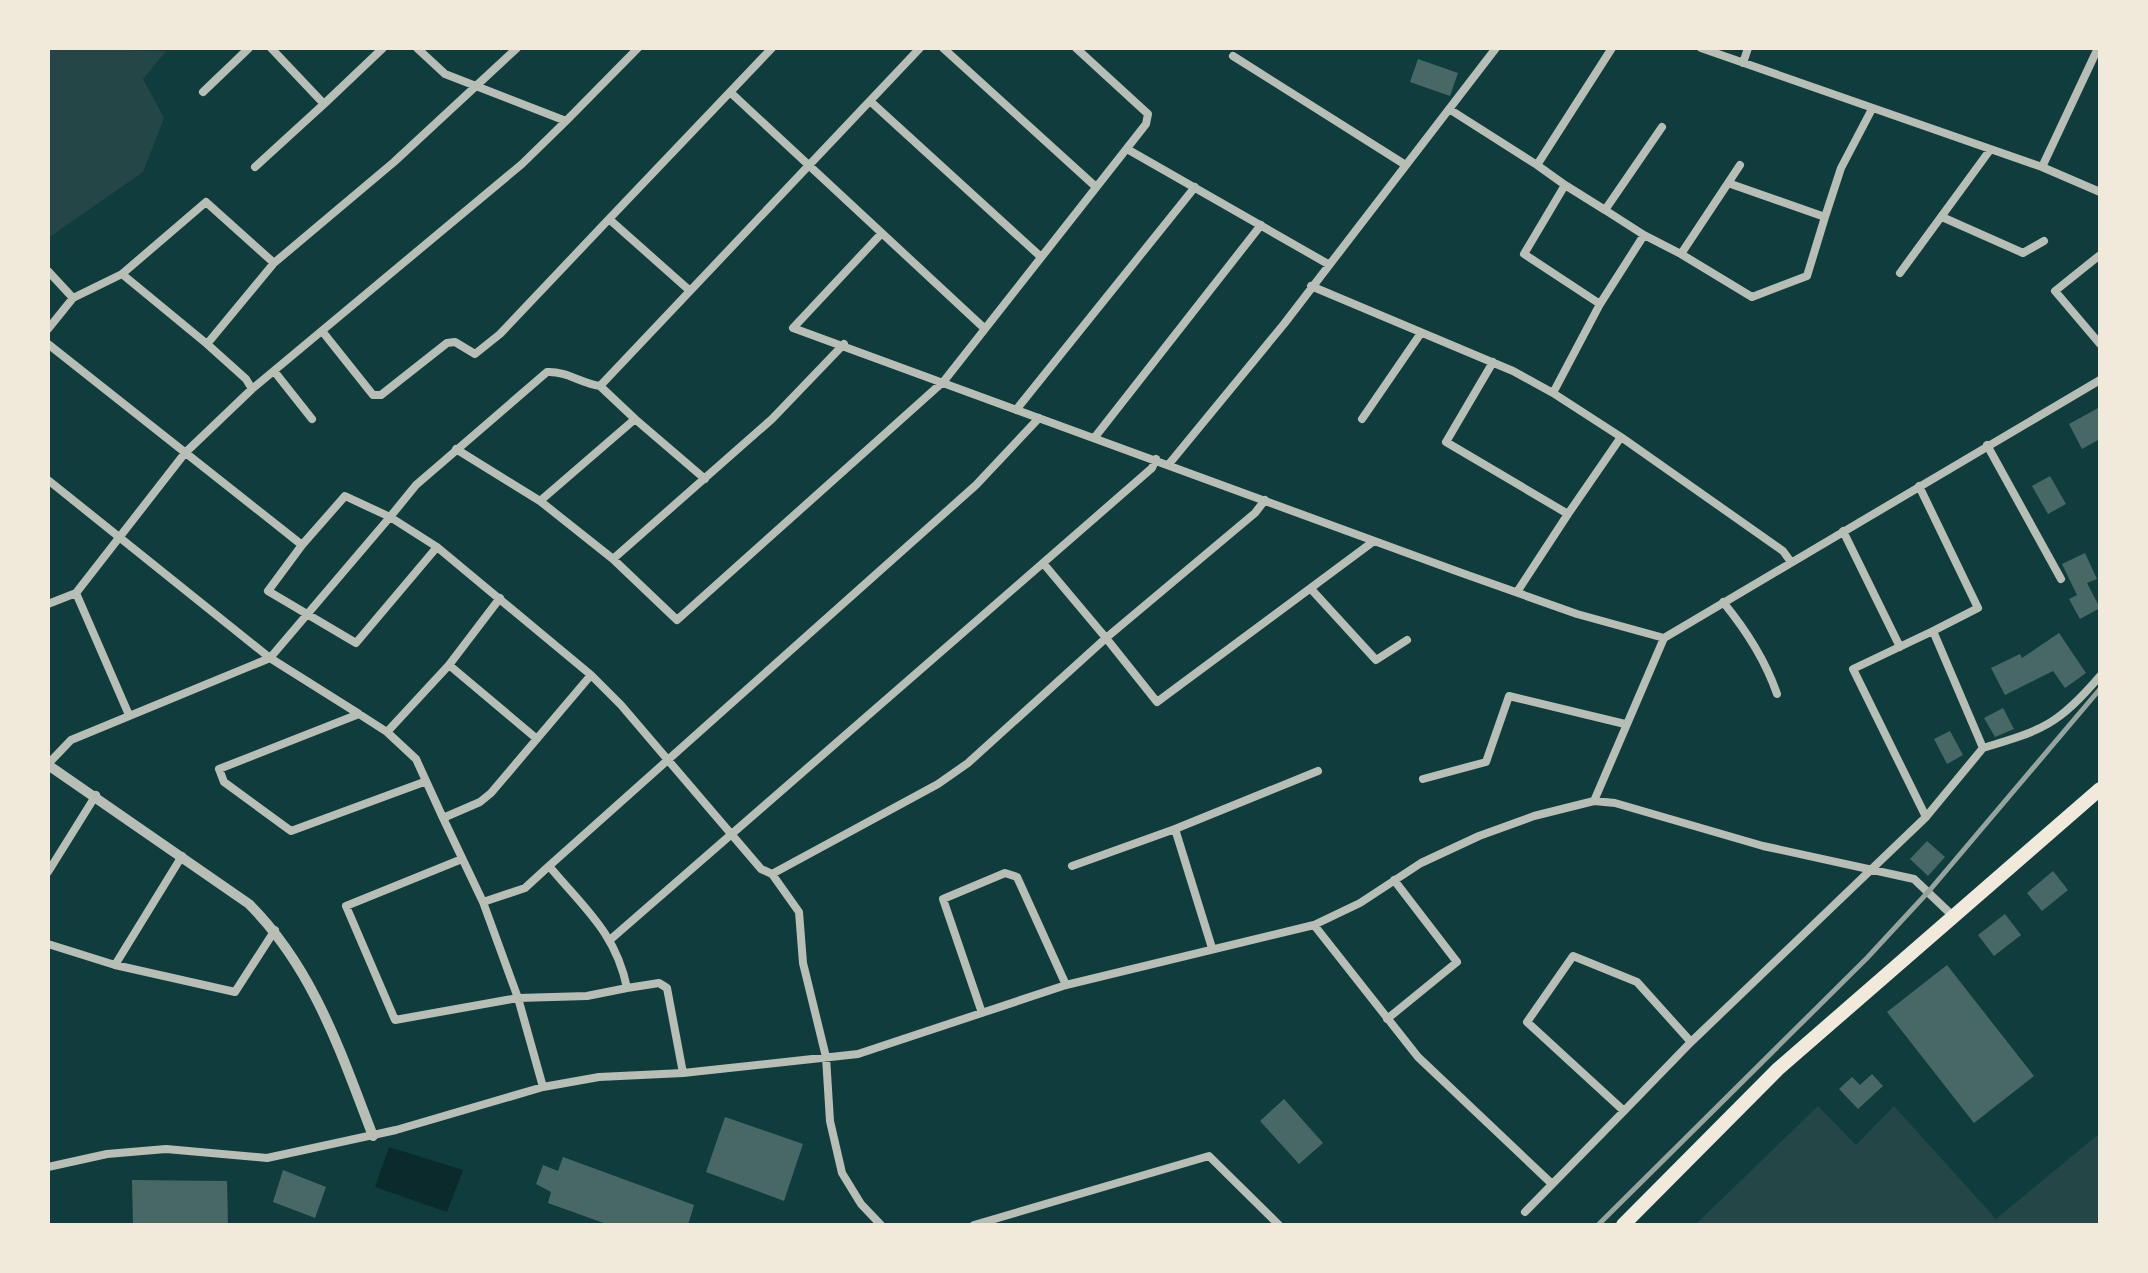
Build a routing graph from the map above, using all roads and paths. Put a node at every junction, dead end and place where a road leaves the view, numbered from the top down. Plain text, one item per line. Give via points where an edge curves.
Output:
1 (249, 48) edge
2 (271, 48) edge
3 (383, 48) edge
4 (417, 48) edge
5 (517, 48) edge
6 (638, 48) edge
7 (772, 48) edge
8 (920, 48) edge
9 (943, 48) edge
10 (1076, 48) edge
11 (1496, 48) edge
12 (1612, 48) edge
13 (1701, 48) edge
14 (1748, 48) edge
15 (2098, 48) edge
16 (1233, 56) dead end
17 (1743, 63) junction
18 (478, 87) junction
19 (203, 92) dead end
20 (730, 92) junction
21 (870, 101) junction
22 (324, 104) junction
23 (1449, 109) junction
24 (1872, 109) junction
25 (566, 121) junction
26 (1662, 127) dead end
27 (1127, 149) junction
28 (1990, 150) junction
29 (1404, 164) junction
30 (1537, 165) junction
31 (1740, 165) dead end
32 (808, 166) junction
33 (255, 167) dead end
34 (2042, 167) junction
35 (1728, 183) junction
36 (1565, 185) junction
37 (1096, 187) junction
38 (1195, 187) junction
39 (2100, 192) edge
40 (1605, 210) junction
41 (1825, 217) junction
42 (1942, 217) junction
43 (609, 219) junction
44 (1261, 225) junction
45 (881, 234) junction
46 (1644, 235) junction
47 (2044, 241) dead end
48 (1681, 254) junction
49 (2100, 255) edge
50 (1041, 257) junction
51 (274, 263) junction
52 (1328, 264) junction
53 (48, 271) edge
54 (1900, 273) dead end
55 (122, 274) junction
56 (1311, 286) junction
57 (689, 290) junction
58 (73, 298) junction
59 (1600, 304) junction
60 (984, 328) junction
61 (48, 329) edge
62 (322, 331) junction
63 (1421, 333) junction
64 (48, 344) edge
65 (207, 344) junction
66 (844, 344) junction
67 (2100, 344) edge
68 (1493, 362) junction
69 (274, 371) junction
70 (2100, 380) edge
71 (944, 381) junction
72 (600, 386) junction
73 (252, 389) junction
74 (1553, 393) junction
75 (1016, 410) junction
76 (1039, 418) junction
77 (312, 419) dead end
78 (635, 419) junction
79 (1362, 419) dead end
80 (1095, 437) junction
81 (1621, 437) junction
82 (1987, 445) junction
83 (456, 449) junction
84 (185, 453) junction
85 (1156, 459) junction
86 (1169, 464) junction
87 (705, 479) junction
88 (48, 480) edge
89 (1919, 486) junction
90 (1265, 500) junction
91 (540, 501) junction
92 (1568, 514) junction
93 (390, 517) junction
94 (1843, 531) junction
95 (118, 537) junction
96 (1374, 541) junction
97 (302, 545) junction
98 (437, 547) junction
99 (613, 559) junction
100 (1791, 562) junction
101 (1043, 563) junction
102 (2061, 579) dead end
103 (1311, 589) junction
104 (1517, 592) junction
105 (76, 593) junction
106 (500, 598) junction
107 (50, 599) edge
108 (1723, 602) junction
109 (307, 617) junction
110 (1933, 631) junction
111 (1106, 638) junction
112 (1664, 638) junction
113 (1407, 640) dead end
114 (1900, 647) junction
115 (270, 658) junction
116 (449, 665) junction
117 (591, 675) junction
118 (2100, 676) edge
119 (1777, 694) dead end
120 (359, 714) junction
121 (129, 715) junction
122 (1625, 724) junction
123 (387, 732) junction
124 (537, 739) junction
125 (1983, 748) junction
126 (667, 763) junction
127 (48, 765) edge
128 (1318, 771) dead end
129 (1423, 779) dead end
130 (424, 782) junction
131 (2100, 789) edge
132 (96, 795) junction
133 (1594, 801) junction
134 (1926, 817) junction
135 (443, 818) junction
136 (1175, 829) junction
137 (733, 836) junction
138 (182, 856) junction
139 (462, 859) junction
140 (549, 866) junction
141 (1072, 866) dead end
142 (1870, 869) junction
143 (48, 872) edge
144 (772, 874) junction
145 (1394, 880) junction
146 (483, 902) junction
147 (1954, 917) junction
148 (1314, 925) junction
149 (275, 930) junction
150 (611, 939) junction
151 (48, 944) edge
152 (1212, 948) junction
153 (115, 965) junction
154 (1066, 985) junction
155 (627, 988) junction
156 (518, 998) junction
157 (982, 1013) junction
158 (1387, 1019) junction
159 (1691, 1042) junction
160 (826, 1057) junction
161 (683, 1073) junction
162 (543, 1087) junction
163 (1624, 1111) junction
164 (373, 1136) junction
165 (48, 1167) edge
166 (1551, 1183) junction
167 (1525, 1212) dead end
168 (881, 1225) edge
169 (974, 1225) edge
170 (1279, 1225) edge
171 (1623, 1225) edge

1 - 19 street
2 - 22 street
3 - 22 street
4 - 18 street via 445,74
5 - 18 street
6 - 25 street
7 - 20 street
8 - 21 street
9 - 37 street
10 - 27 street via 1148,114
11 - 23 street
12 - 30 street
13 - 17 street
14 - 17 street
15 - 34 street
16 - 29 street
17 - 24 street
18 - 25 street
18 - 51 street
20 - 32 street
20 - 43 street
21 - 32 street
21 - 50 street
22 - 33 street
23 - 29 street
23 - 30 street
24 - 28 street
24 - 41 street via 1841,168
25 - 62 street
26 - 40 street
27 - 37 street
27 - 38 street
28 - 34 street
28 - 42 street
29 - 52 street
30 - 36 street
31 - 35 street
32 - 45 street
32 - 57 street
34 - 39 street
35 - 41 street
35 - 48 street
36 - 40 street
36 - 59 street via 1524,254
37 - 50 street
38 - 44 street
38 - 75 street
40 - 46 street
41 - 48 street via 1807,276 1752,297
42 - 47 street via 2023,253
42 - 54 street
43 - 57 street
43 - 62 street via 475,354 447,343 381,395 373,395
44 - 52 street
44 - 80 street
45 - 60 street
45 - 66 street via 793,328
46 - 48 street
46 - 59 street
49 - 67 street via 2055,291
50 - 60 street
51 - 55 street via 206,202
51 - 65 street
52 - 56 street
53 - 58 street
55 - 58 street
55 - 65 street
56 - 63 street
56 - 86 street
57 - 72 street
58 - 61 street
59 - 74 street
60 - 71 street
62 - 69 street
63 - 68 street
63 - 79 street
64 - 84 street
65 - 73 street
66 - 71 street
66 - 87 street
68 - 74 street
68 - 92 street via 1446,442
69 - 73 street
69 - 77 street
70 - 82 street
71 - 75 street
71 - 99 street via 677,620
72 - 78 street
72 - 83 street via 562,371 547,372
73 - 84 street
74 - 81 street
75 - 76 street
76 - 80 street
76 - 126 street via 976,485
78 - 87 street
78 - 91 street
80 - 85 street
81 - 92 street
81 - 100 street via 1783,551
82 - 89 street
82 - 102 street
83 - 91 street
83 - 93 street
84 - 95 street
84 - 97 street
85 - 86 street
85 - 101 street
86 - 90 street
87 - 99 street
88 - 95 street
89 - 94 street
89 - 110 street via 1978,608
90 - 96 street
90 - 111 street
91 - 99 street
92 - 104 street
93 - 97 street via 345,496
93 - 98 street
93 - 109 street
94 - 100 street
94 - 114 street
95 - 105 street
95 - 115 street
96 - 103 street
96 - 104 street
97 - 109 street via 268,591
98 - 106 street
98 - 109 street via 356,643
100 - 108 street
101 - 111 street
101 - 137 street
103 - 111 street via 1157,702
103 - 113 street via 1376,660
104 - 112 street
105 - 107 street
105 - 121 street
106 - 116 street
106 - 117 street
108 - 112 street
108 - 119 street via 1744,628
109 - 115 street
110 - 114 street
110 - 125 street
111 - 144 street via 968,763
112 - 122 street
114 - 134 street via 1853,669
115 - 120 street
115 - 121 street
116 - 123 street
116 - 124 street
117 - 124 street
117 - 126 street
118 - 125 street via 2038,732
120 - 123 street
120 - 130 street via 219,769 224,782 291,831
121 - 127 street via 71,740
122 - 129 street via 1509,696 1486,762
122 - 133 street
123 - 130 street via 416,759
124 - 135 street via 491,793
125 - 134 street
126 - 137 street
126 - 140 street
127 - 132 street
128 - 136 street
130 - 135 street
131 - 147 highway
132 - 138 street
132 - 143 street
133 - 142 street
133 - 145 street via 1479,836
134 - 142 street
135 - 139 street
136 - 141 street
136 - 152 street
137 - 144 street via 761,869
137 - 150 street
138 - 149 street via 249,904
138 - 153 street
139 - 146 street
139 - 156 street via 346,906 395,1020
140 - 146 street via 525,888
140 - 150 street
142 - 147 street via 1914,879
142 - 159 street
144 - 160 street via 799,912 803,963
145 - 148 street
145 - 158 street via 1457,962
146 - 156 street
147 - 171 highway via 1778,1069
148 - 152 street
148 - 158 street
149 - 153 street via 235,992
149 - 164 street via 302,970
150 - 155 street
151 - 153 street
152 - 154 street
154 - 157 street
154 - 157 street via 1017,877 1005,873 943,899
155 - 156 street via 587,996
155 - 161 street via 659,983 667,988
156 - 162 street
157 - 160 street via 858,1054
158 - 166 street via 1418,1057
159 - 163 street
159 - 163 street via 1637,982 1573,956 1527,1022
160 - 161 street
160 - 168 street via 830,1121 842,1173
161 - 162 street via 615,1075
162 - 164 street
163 - 166 street
164 - 165 street via 267,1158 166,1149
166 - 167 street
169 - 170 street via 1209,1156

